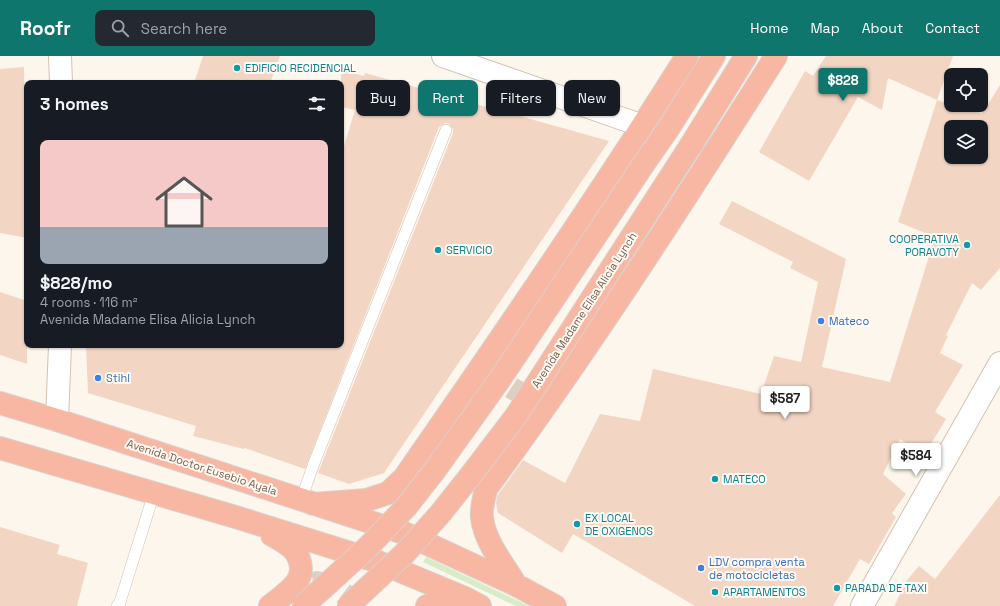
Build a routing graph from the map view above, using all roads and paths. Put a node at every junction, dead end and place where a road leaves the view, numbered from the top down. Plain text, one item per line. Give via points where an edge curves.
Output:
1 (60, 56) edge
2 (443, 56) edge
3 (687, 56) edge
4 (714, 56) edge
5 (746, 56) edge
6 (776, 56) edge
7 (61, 80) edge
8 (643, 126) junction
9 (446, 130) dead end
10 (60, 348) edge
11 (1000, 363) edge
12 (0, 403) edge
13 (57, 420) junction
14 (0, 448) edge
15 (154, 493) junction
16 (307, 502) junction
17 (239, 518) junction
18 (404, 543) junction
19 (372, 554) junction
20 (516, 584) junction
21 (471, 603) edge
22 (117, 606) edge
23 (270, 606) edge
24 (303, 606) edge
25 (348, 606) edge
26 (427, 606) edge
27 (555, 606) edge
28 (862, 606) edge

1 - 7 street
2 - 8 street
3 - 8 highway
4 - 19 highway, bridge via 668,129 464,431
5 - 18 highway, Avenida Madame Elisa Alicia Lynch, bridge via 516,416 471,475
6 - 20 highway via 634,278 486,490 484,525 491,543
8 - 16 highway via 499,342 404,478 388,493 367,500
9 - 16 lane via 314,463
10 - 13 street
11 - 28 street
12 - 13 highway, Avenida Doctor Eusebio Ayala
13 - 16 highway, Avenida Doctor Eusebio Ayala
14 - 15 highway
15 - 17 highway
15 - 22 lane
16 - 18 highway, Avenida Doctor Eusebio Ayala
17 - 19 highway
17 - 23 highway via 289,545 298,554 301,574 297,582
18 - 20 highway, Avenida Doctor Eusebio Ayala
18 - 25 highway, Avenida Madame Elisa Alicia Lynch, bridge
19 - 21 highway
19 - 24 highway, bridge
20 - 27 highway, Avenida Doctor Eusebio Ayala
21 - 26 highway

